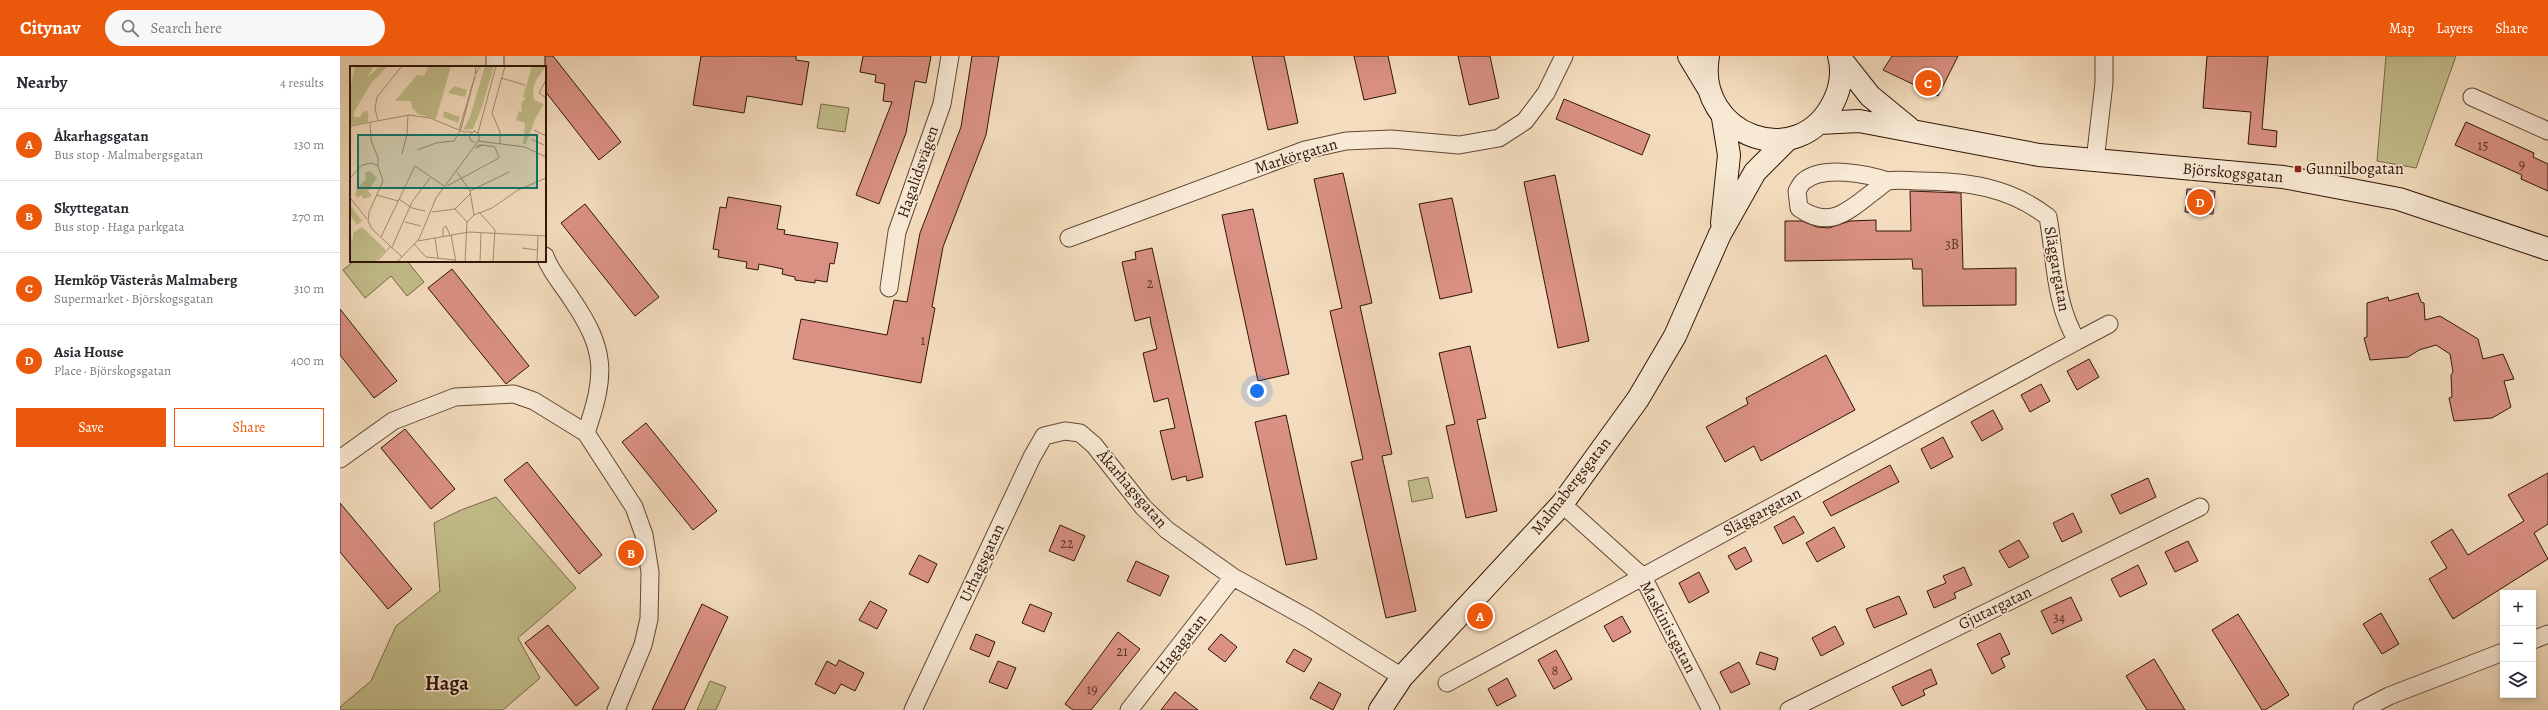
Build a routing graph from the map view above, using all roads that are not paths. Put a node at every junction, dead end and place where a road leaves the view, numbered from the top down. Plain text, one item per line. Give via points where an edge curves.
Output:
1 (494, 56) edge
2 (950, 56) edge
3 (1564, 56) edge
4 (1688, 56) edge
5 (1708, 56) edge
6 (2104, 56) edge
7 (1839, 57) edge
8 (495, 66) edge
9 (1708, 87) junction
10 (2472, 97) dead end
11 (1724, 118) junction
12 (1819, 123) junction
13 (1911, 129) junction
14 (2548, 131) edge
15 (1788, 139) junction
16 (2095, 161) junction
17 (1888, 181) junction
18 (1720, 234) junction
19 (1069, 238) dead end
20 (2548, 249) edge
21 (546, 258) edge
22 (889, 288) dead end
23 (2109, 324) dead end
24 (2077, 341) junction
25 (1065, 431) joint
26 (586, 433) junction
27 (340, 459) edge
28 (1562, 504) junction
29 (2200, 506) dead end
30 (1233, 577) junction
31 (1643, 577) junction
32 (2548, 634) edge
33 (2536, 639) edge
34 (2500, 653) edge
35 (1402, 677) junction
36 (1446, 684) dead end
37 (616, 710) edge
38 (913, 710) edge
39 (1129, 710) edge
40 (1380, 710) edge
41 (1711, 710) edge
42 (1790, 710) edge
43 (2362, 710) edge

1 - 8 street
2 - 22 street, Hagalidsvägen via 942,104 897,232
3 - 19 street, Markörgatan via 1546,93 1525,121 1499,138 1459,145 1391,139 1346,141 1305,150
4 - 9 main road
5 - 9 main road
6 - 16 street
7 - 12 main road via 1841,76 1838,93
7 - 13 main road, Björskogsgatan via 1870,96
9 - 11 main road via 1713,103
10 - 14 street
11 - 15 main road via 1737,130 1753,137 1770,140
11 - 18 main road, Malmabergsgatan via 1730,155
12 - 13 main road, Björskogsgatan via 1859,121
12 - 15 main road via 1804,133
13 - 16 main road, Björskogsgatan via 1985,146
15 - 18 main road, Malmabergsgatan via 1754,172
16 - 20 main road, Björskogsgatan via 2283,177 2361,191 2399,199
17 - 17 street, Släggargatan via 1867,174 1822,173 1804,181 1797,191 1799,208 1810,216 1824,220 1838,216
17 - 24 street, Släggargatan via 1952,181 1981,185 2033,206 2048,217 2063,314
18 - 28 main road, Malmabergsgatan via 1675,336 1638,399
21 - 26 street via 595,337 601,376 598,398
23 - 24 street, Släggargatan
24 - 31 street, Släggargatan
25 - 30 street, Åkarhagsgatan via 1080,433 1143,507 1167,530
25 - 38 street, Urhagsgatan via 1044,436 1032,457
26 - 27 street via 534,401 514,394 455,397 393,421
26 - 37 street via 634,506 644,535 650,572 651,600 646,632
28 - 31 street, Maskinistgatan
28 - 35 main road, Malmabergsgatan
29 - 42 street, Gjutargatan
30 - 35 street, Åkarhagsgatan via 1309,619
30 - 39 street, Hagagatan
31 - 36 street, Släggargatan
31 - 41 street, Maskinistgatan
32 - 33 street
34 - 43 street via 2389,696
35 - 40 main road, Malmabergsgatan

